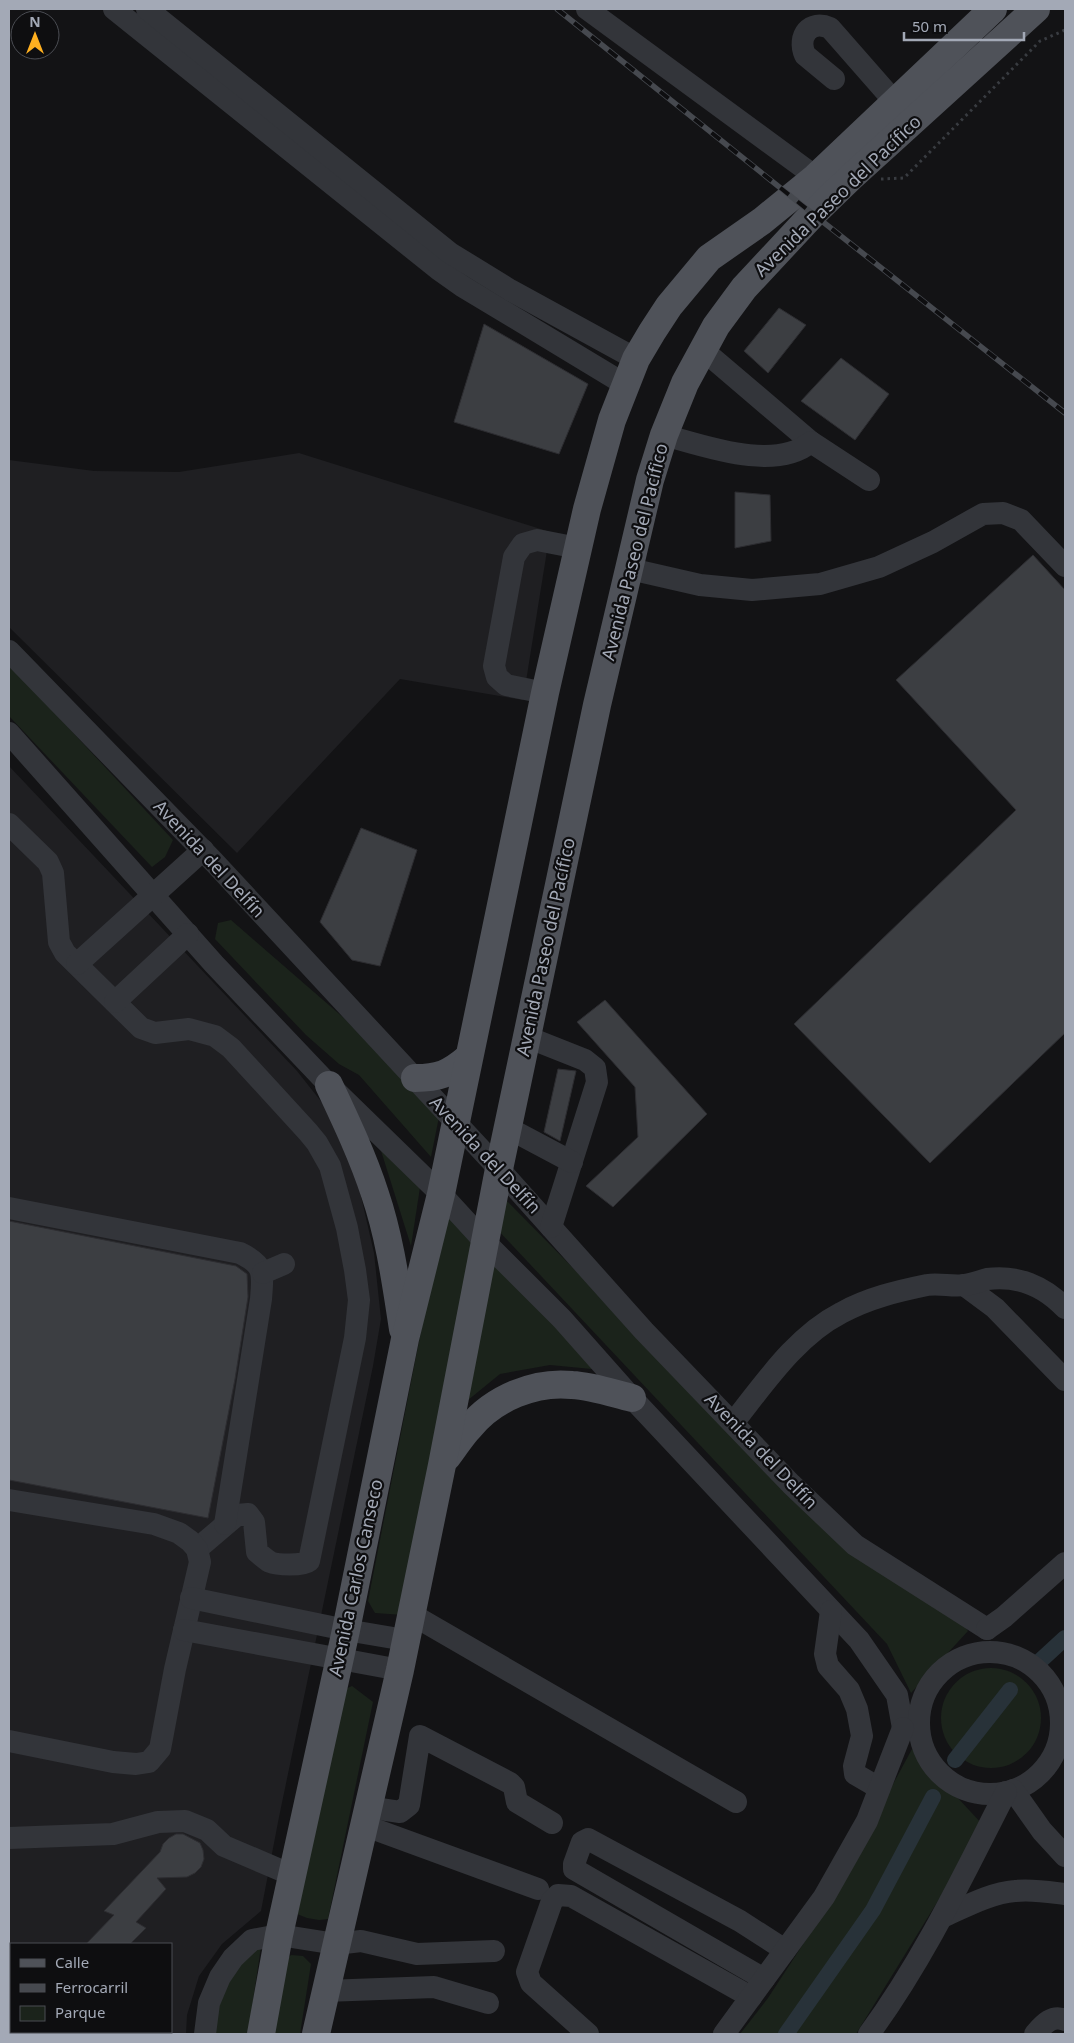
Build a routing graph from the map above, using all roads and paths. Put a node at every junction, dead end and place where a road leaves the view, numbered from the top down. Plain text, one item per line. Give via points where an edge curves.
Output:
1 (114, 9) edge
2 (147, 9) edge
3 (587, 9) edge
4 (993, 9) edge
5 (1036, 9) edge
6 (1065, 30) edge
7 (214, 75) junction
8 (834, 79) dead end
9 (894, 102) junction
10 (816, 177) junction
11 (849, 179) junction
12 (709, 258) junction
13 (744, 288) junction
14 (703, 350) junction
15 (636, 359) junction
16 (626, 385) junction
17 (664, 435) junction
18 (811, 442) junction
19 (869, 480) dead end
20 (578, 548) junction
21 (1065, 566) edge
22 (630, 569) junction
23 (9, 651) edge
24 (544, 693) junction
25 (9, 733) edge
26 (9, 824) edge
27 (203, 850) junction
28 (154, 895) junction
29 (188, 934) junction
30 (77, 964) junction
31 (115, 1002) junction
32 (527, 1037) junction
33 (468, 1058) junction
34 (415, 1078) junction
35 (329, 1086) junction
36 (454, 1123) junction
37 (508, 1128) junction
38 (572, 1162) junction
39 (499, 1169) junction
40 (441, 1194) junction
41 (9, 1208) edge
42 (551, 1227) junction
43 (485, 1242) junction
44 (284, 1264) dead end
45 (263, 1273) junction
46 (964, 1285) junction
47 (1065, 1308) edge
48 (405, 1340) junction
49 (1065, 1380) edge
50 (632, 1398) junction
51 (733, 1423) junction
52 (442, 1465) junction
53 (9, 1500) edge
54 (225, 1524) junction
55 (197, 1550) junction
56 (1065, 1563) edge
57 (191, 1598) junction
58 (831, 1610) junction
59 (411, 1614) junction
60 (986, 1629) junction
61 (184, 1630) junction
62 (346, 1630) junction
63 (405, 1640) junction
64 (988, 1652) junction
65 (339, 1659) junction
66 (400, 1670) junction
67 (388, 1717) junction
68 (911, 1727) junction
69 (1063, 1735) edge
70 (420, 1736) junction
71 (9, 1741) edge
72 (879, 1788) junction
73 (1010, 1791) junction
74 (736, 1802) dead end
75 (365, 1816) junction
76 (552, 1823) dead end
77 (9, 1838) edge
78 (1065, 1856) edge
79 (292, 1876) junction
80 (538, 1889) dead end
81 (1065, 1894) edge
82 (942, 1917) junction
83 (740, 1921) junction
84 (279, 1935) junction
85 (336, 1944) junction
86 (785, 1950) junction
87 (494, 1951) dead end
88 (719, 1952) junction
89 (758, 1988) junction
90 (325, 1991) junction
91 (488, 2003) dead end
92 (1065, 2020) edge
93 (205, 2034) edge
94 (261, 2034) edge
95 (316, 2034) edge
96 (588, 2034) edge
97 (724, 2034) edge
98 (869, 2034) edge
99 (1035, 2034) edge

1 - 7 street
2 - 7 street
3 - 10 street
4 - 9 main road, Avenida Paseo del Pacífico
5 - 11 main road, Avenida Paseo del Pacífico
6 - 11 path via 1040,41 904,178
7 - 15 street via 450,253
7 - 16 street via 438,269
8 - 9 street via 802,50 806,31 814,26 830,28
9 - 10 main road, Avenida Paseo del Pacífico
10 - 12 main road, Avenida Paseo del Pacífico
11 - 13 main road, Avenida Paseo del Pacífico
12 - 13 main road via 732,267
12 - 15 main road, Avenida Paseo del Pacífico via 669,306
13 - 14 main road, Avenida Paseo del Pacífico
14 - 17 main road, Avenida Paseo del Pacífico via 685,383
14 - 18 street
15 - 16 main road, Avenida Paseo del Pacífico
16 - 20 main road, Avenida Paseo del Pacífico via 612,420
17 - 18 street via 759,456 789,454
17 - 22 main road, Avenida Paseo del Pacífico via 650,480
18 - 19 street
20 - 24 main road, Avenida Paseo del Pacífico
20 - 24 street via 537,540 523,544 514,557 494,666 497,677 506,685
21 - 22 street via 1021,520 1002,513 983,514 879,567 820,584 752,590 700,585
22 - 32 main road, Avenida Paseo del Pacífico
23 - 27 street, Avenida del Delfín
24 - 33 main road, Avenida Paseo del Pacífico
25 - 28 street
26 - 30 street via 48,862 53,873 60,942 65,953
27 - 28 street
27 - 34 street, Avenida del Delfín
28 - 29 street
28 - 30 street
29 - 31 street
29 - 35 street
30 - 31 street
31 - 54 street via 142,1028 155,1033 189,1029 215,1036 231,1048 292,1113 317,1143 330,1166 356,1270 359,1300 355,1338 309,1561 299,1565 271,1562 257,1552 254,1522 248,1514 237,1515
32 - 37 main road, Avenida Paseo del Pacífico
32 - 38 street via 585,1060 595,1068 597,1082
33 - 34 main road via 442,1075
33 - 36 main road, Avenida Paseo del Pacífico
34 - 36 street, Avenida del Delfín
35 - 40 street
35 - 48 main road via 376,1196 390,1249
36 - 39 street, Avenida del Delfín
36 - 40 main road, Avenida Carlos Canseco
37 - 38 street
37 - 39 main road, Avenida Paseo del Pacífico
38 - 42 street
39 - 42 street, Avenida del Delfín
39 - 43 main road
40 - 43 street
40 - 48 main road, Avenida Carlos Canseco
41 - 45 street via 240,1253 254,1261
42 - 51 street, Avenida del Delfín via 644,1331
43 - 50 street via 562,1319
43 - 52 main road
44 - 45 street
45 - 54 street
46 - 47 street via 1009,1278 1034,1284
46 - 49 street via 995,1308
46 - 51 street via 930,1285 879,1296 840,1313 809,1336 778,1366
48 - 62 main road, Avenida Carlos Canseco
50 - 52 main road via 572,1384 533,1387 486,1412 470,1426
50 - 58 street
51 - 60 street, Avenida del Delfín via 855,1545
52 - 59 main road
53 - 55 street via 154,1524 179,1533
54 - 55 street
55 - 57 street via 200,1562
56 - 60 street via 1004,1618
57 - 61 street
57 - 62 street
58 - 68 street via 860,1640 897,1695
58 - 72 street via 825,1654 828,1666 849,1690 857,1709 862,1736 854,1774
59 - 63 main road
59 - 74 street
60 - 64 street
61 - 65 street
61 - 71 street via 160,1749 149,1762 113,1762
62 - 63 street
62 - 65 main road, Avenida Carlos Canseco
63 - 66 main road
64 - 68 street via 969,1655 938,1674 927,1689
64 - 69 street via 1011,1655 1033,1666 1049,1683 1059,1705
65 - 66 street
65 - 79 main road, Avenida Carlos Canseco
66 - 67 main road
67 - 70 street
67 - 75 main road
68 - 72 street
68 - 73 street via 932,1764 947,1779 965,1789 986,1793
69 - 73 street via 1050,1762 1034,1779
70 - 75 street via 409,1804 405,1810
70 - 76 street via 510,1783 517,1802
72 - 86 street via 867,1821 824,1896
73 - 78 street
73 - 82 street
75 - 80 street
75 - 85 main road
77 - 79 street via 113,1834 158,1822 185,1821 207,1830 224,1846
79 - 84 main road, Avenida Carlos Canseco
81 - 82 street via 1014,1891
82 - 98 street via 889,2007
83 - 86 street
83 - 88 street
83 - 88 street via 588,1839 582,1842 574,1869
84 - 85 street
84 - 93 street via 252,1940 233,1958 220,1977 209,2003
84 - 94 main road, Avenida Carlos Canseco
85 - 87 street via 361,1941 416,1954
85 - 90 main road
86 - 89 street
88 - 89 street
89 - 96 street via 571,1896 558,1895 552,1900 527,1972 530,1983
89 - 97 street
90 - 91 street via 434,1987
90 - 95 main road
92 - 99 street via 1052,2019

